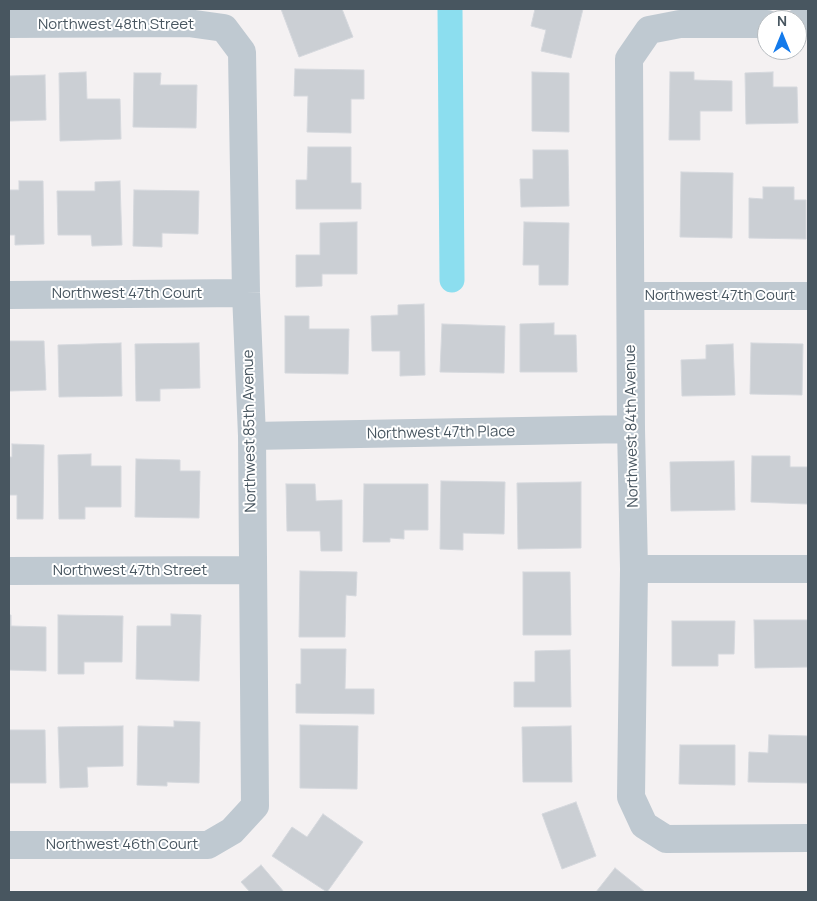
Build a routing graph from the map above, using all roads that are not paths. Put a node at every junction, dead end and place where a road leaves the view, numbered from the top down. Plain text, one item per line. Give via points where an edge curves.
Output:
1 (9, 24) edge
2 (757, 24) edge
3 (224, 28) joint
4 (246, 293) junction
5 (9, 295) edge
6 (631, 296) junction
7 (808, 296) edge
8 (631, 429) junction
9 (252, 436) junction
10 (634, 569) junction
11 (808, 569) edge
12 (252, 570) junction
13 (9, 571) edge
14 (232, 831) joint
15 (808, 838) edge
16 (9, 845) edge

1 - 3 street, Northwest 48th Street via 188,23
2 - 6 street, Northwest 84th Avenue via 680,24 649,30 629,59
3 - 4 street, Northwest 85th Avenue via 242,52
4 - 5 street, Northwest 47th Court
4 - 9 street, Northwest 85th Avenue
6 - 7 street, Northwest 47th Court
6 - 8 street, Northwest 84th Avenue
8 - 9 street, Northwest 47th Place
8 - 10 street, Northwest 84th Avenue
9 - 12 street, Northwest 85th Avenue
10 - 11 street
10 - 15 street, Northwest 84th Avenue via 631,797 644,824 666,839
12 - 13 street, Northwest 47th Street
12 - 14 street, Northwest 85th Avenue via 254,806
14 - 16 street, Northwest 46th Court via 208,845

